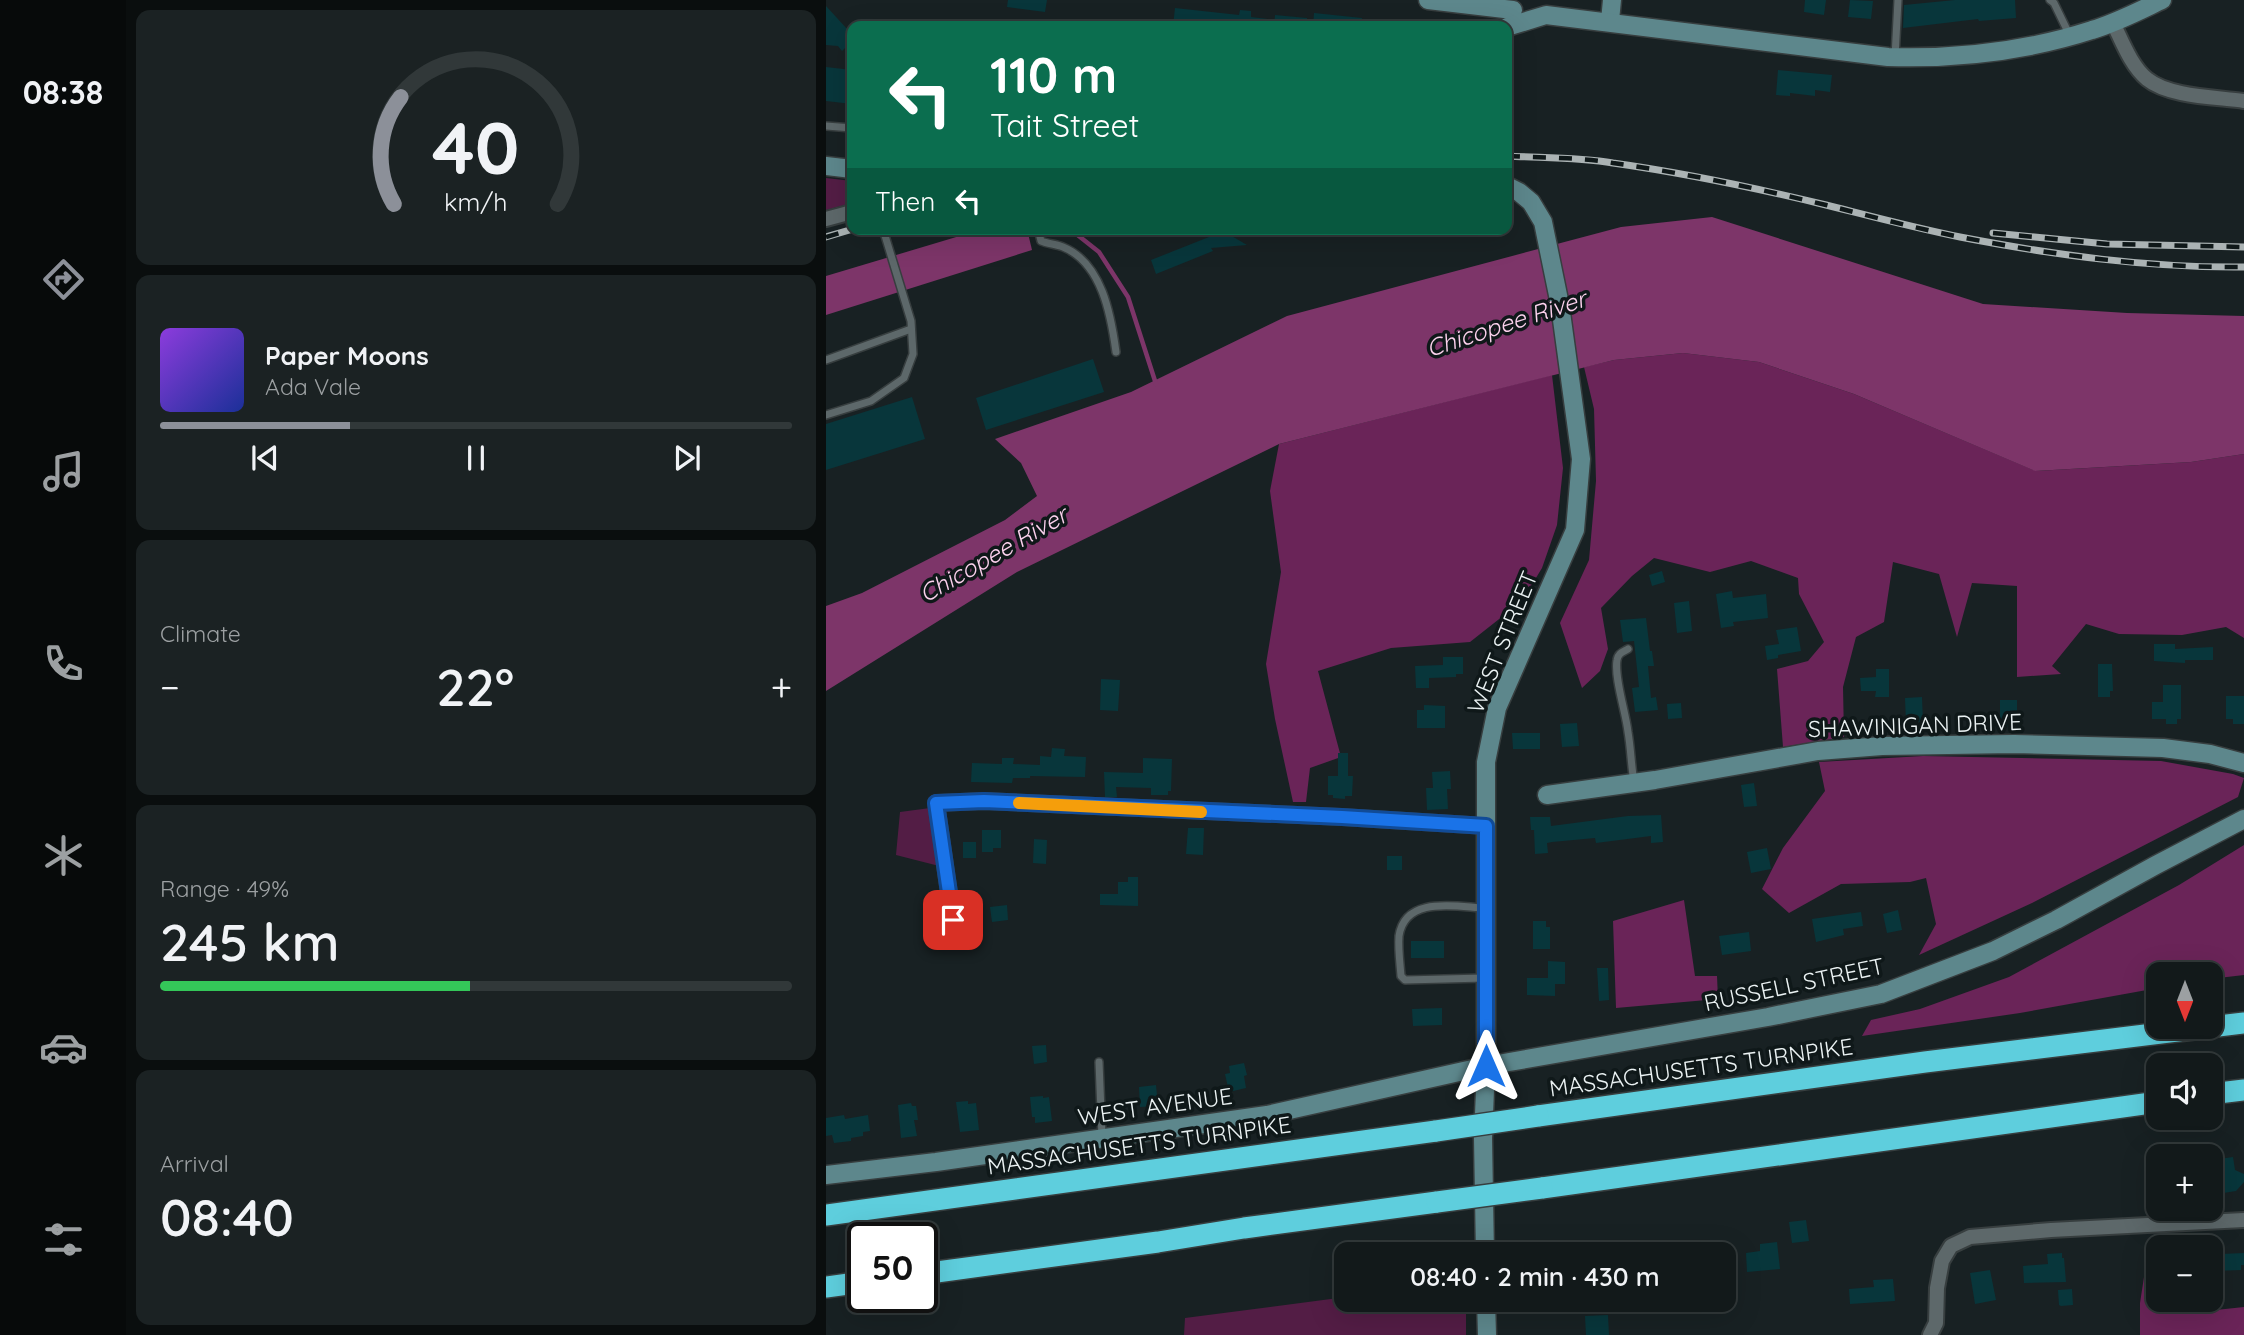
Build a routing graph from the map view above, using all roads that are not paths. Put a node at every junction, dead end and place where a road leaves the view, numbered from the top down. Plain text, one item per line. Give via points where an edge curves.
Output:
1 (1429, 0) edge
2 (1612, 0) edge
3 (1898, 0) edge
4 (2050, 0) edge
5 (2162, 0) edge
6 (1513, 10) dead end
7 (1610, 22) junction
8 (2113, 23) junction
9 (1512, 25) edge
10 (2071, 37) junction
11 (1895, 57) junction
12 (2244, 101) edge
13 (826, 126) edge
14 (847, 128) edge
15 (826, 166) edge
16 (847, 169) edge
17 (1512, 189) edge
18 (847, 213) edge
19 (826, 219) edge
20 (885, 235) edge
21 (1040, 235) edge
22 (911, 329) junction
23 (1116, 352) dead end
24 (826, 360) edge
25 (826, 415) edge
26 (1628, 649) dead end
27 (2244, 763) edge
28 (1634, 783) junction
29 (1547, 795) dead end
30 (2244, 819) edge
31 (1486, 826) junction
32 (1486, 908) junction
33 (953, 920) dead end
34 (1486, 978) junction
35 (2244, 1023) edge
36 (2223, 1025) edge
37 (2146, 1035) edge
38 (1099, 1062) dead end
39 (1486, 1066) junction
40 (2244, 1090) edge
41 (2223, 1092) edge
42 (2146, 1104) edge
43 (1102, 1138) junction
44 (826, 1175) edge
45 (826, 1215) edge
46 (2244, 1220) edge
47 (1485, 1242) edge
48 (938, 1271) edge
49 (847, 1284) edge
50 (826, 1287) edge
51 (1486, 1312) edge
52 (1487, 1335) edge
53 (1930, 1335) edge

1 - 6 main road
2 - 7 main road
3 - 11 lane
4 - 10 lane
5 - 8 main road
7 - 9 main road via 1545,15
7 - 11 main road
8 - 10 main road
8 - 12 street via 2148,80 2178,92
10 - 11 main road via 1978,54
13 - 14 lane
15 - 16 main road
17 - 31 main road, WEST STREET via 1536,208 1543,222 1560,305 1581,458 1575,530 1497,708 1486,762
18 - 19 street
20 - 22 lane
21 - 23 lane via 1041,241 1075,253 1088,269 1112,317
22 - 24 lane
22 - 25 lane via 913,354 904,378 871,401
26 - 28 lane via 1617,659 1617,673
27 - 28 main road, SHAWINIGAN DRIVE via 2163,748 1882,746 1818,751
28 - 29 main road, SHAWINIGAN DRIVE
30 - 39 main road, RUSSELL STREET via 2044,926 1881,994
31 - 32 main road, WEST STREET
31 - 33 street via 984,801 936,803
32 - 34 main road, WEST STREET
32 - 34 lane via 1419,909 1401,929 1399,939 1405,980
34 - 39 main road, WEST STREET
35 - 36 highway, MASSACHUSETTS TURNPIKE
37 - 45 highway, MASSACHUSETTS TURNPIKE, bridge
38 - 43 lane
39 - 43 main road, WEST AVENUE via 1267,1115
39 - 47 main road, WEST STREET
40 - 41 highway
42 - 48 highway, bridge
43 - 44 main road, WEST AVENUE
46 - 53 street via 1970,1237 1951,1246 1942,1261 1936,1323
49 - 50 highway
51 - 52 main road

